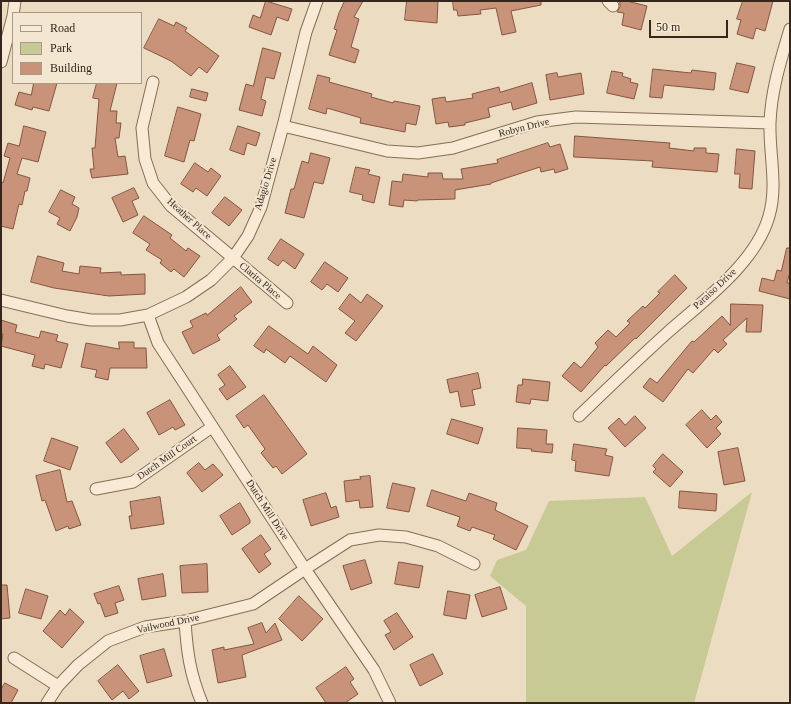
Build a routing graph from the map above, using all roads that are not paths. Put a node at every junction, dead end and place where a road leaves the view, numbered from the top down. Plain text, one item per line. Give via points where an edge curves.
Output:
1 (15, 1) edge
2 (317, 1) edge
3 (13, 12) edge
4 (12, 16) edge
5 (790, 28) edge
6 (1, 62) edge
7 (153, 82) dead end
8 (770, 123) junction
9 (284, 126) junction
10 (233, 258) junction
11 (1, 300) edge
12 (287, 303) dead end
13 (148, 315) junction
14 (579, 416) dead end
15 (212, 427) junction
16 (96, 489) dead end
17 (474, 564) dead end
18 (305, 568) junction
19 (186, 621) junction
20 (14, 658) dead end
21 (58, 686) junction
22 (47, 703) edge
23 (202, 703) edge
24 (390, 703) edge

1 - 3 street
2 - 9 street, Adagio Drive via 306,32
4 - 6 street
5 - 8 street, Paraiso Drive via 775,84
7 - 10 street, Heather Place via 142,128 145,159 153,183 171,206
8 - 9 street, Robyn Drive via 576,117 537,122 453,148 418,153 387,151
8 - 14 street, Paraiso Drive via 774,186 769,216 758,242 735,272
9 - 10 street, Adagio Drive via 261,207 248,236
10 - 12 street, Clarita Place
10 - 13 street, Adagio Drive via 210,280 186,297
11 - 13 street, Adagio Drive via 91,320 120,320
13 - 15 street, Dutch Mill Drive via 158,343
15 - 16 street, Dutch Mill Court via 133,482
15 - 18 street, Dutch Mill Drive
17 - 18 street, Vailwood Drive via 438,546 406,537 379,535 350,540
18 - 19 street, Vailwood Drive via 253,604
18 - 24 street, Dutch Mill Drive via 374,670
19 - 21 street, Vailwood Drive via 145,627 108,641 78,665
19 - 23 street via 188,655 195,687
20 - 21 street
21 - 22 street, Vailwood Drive

